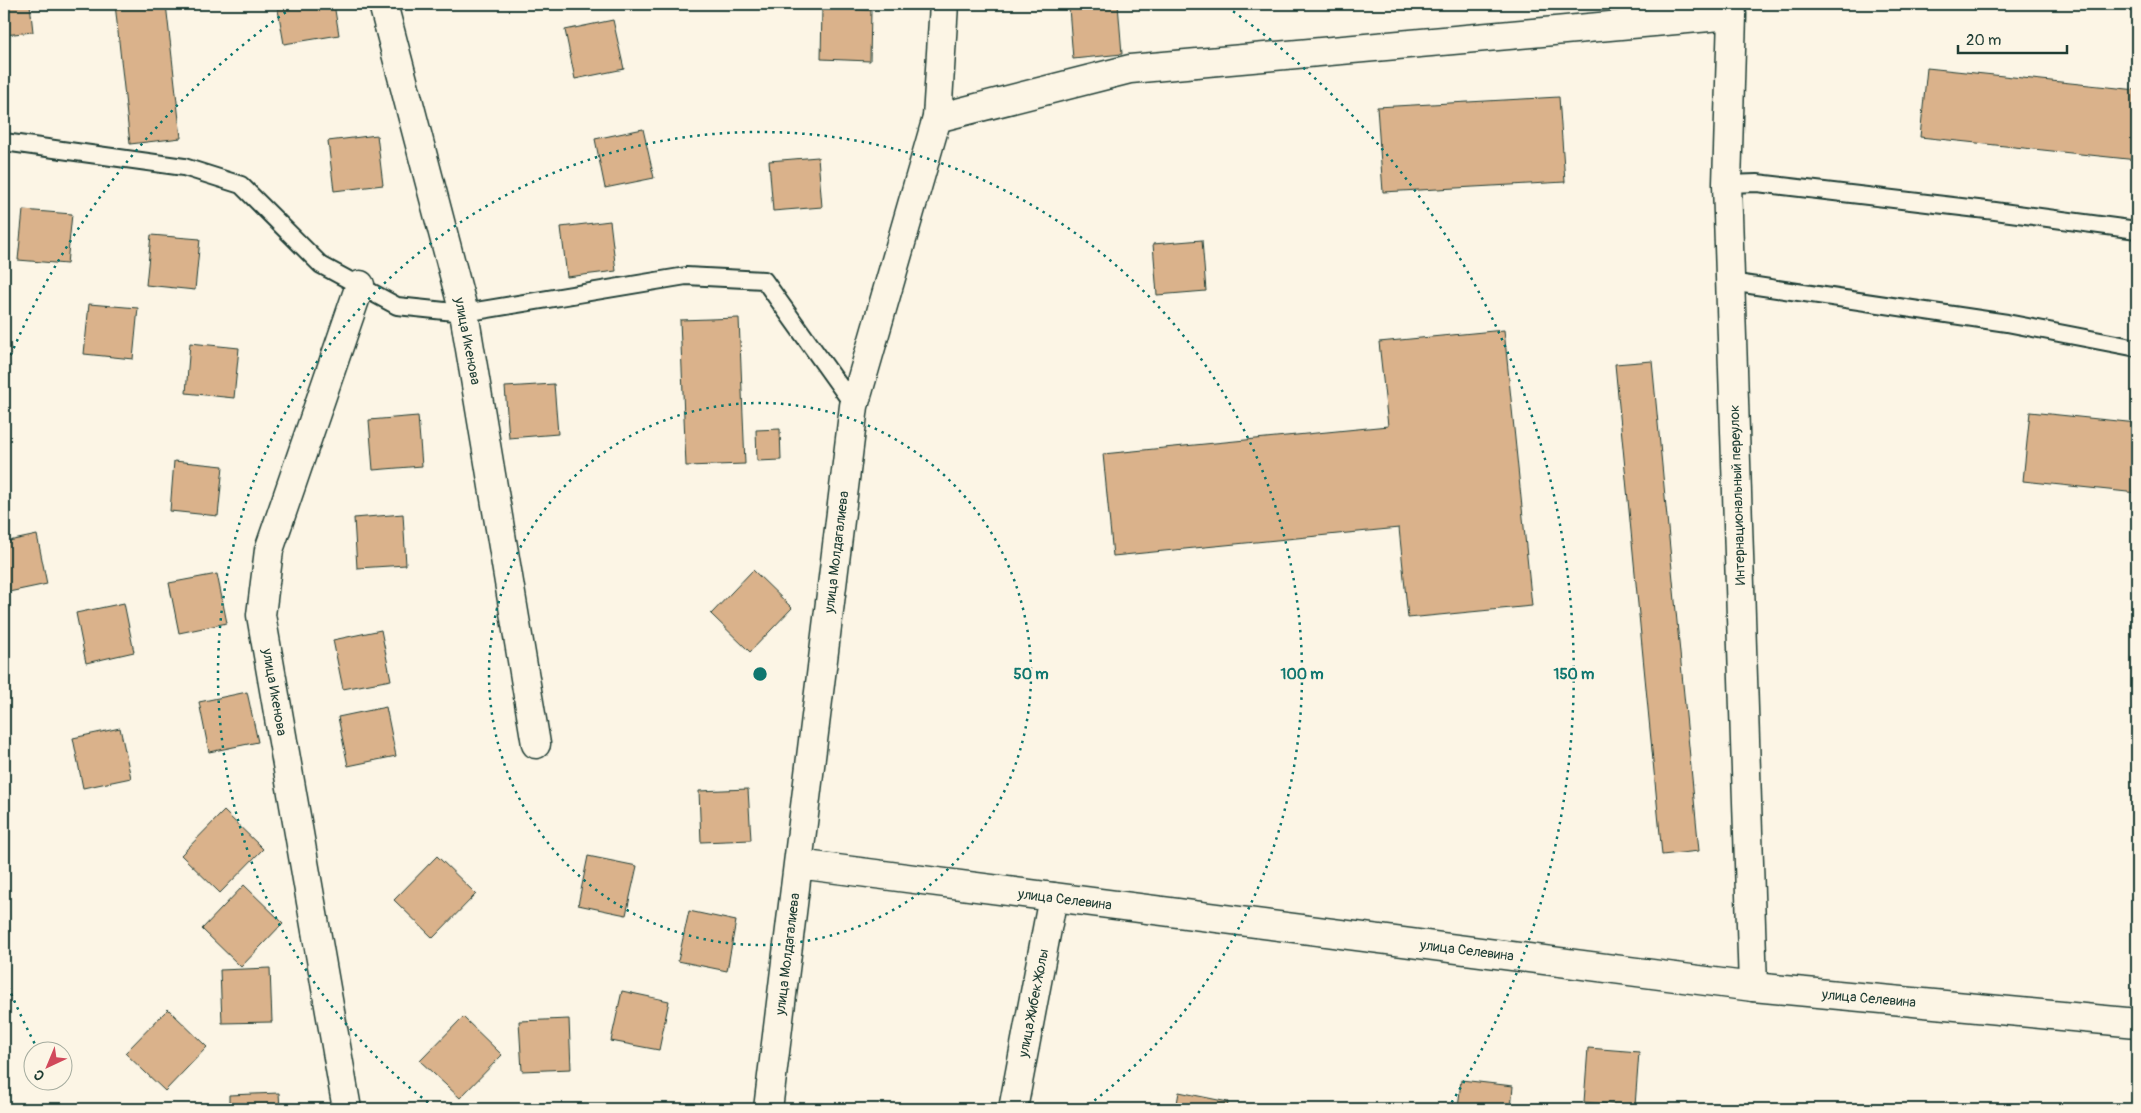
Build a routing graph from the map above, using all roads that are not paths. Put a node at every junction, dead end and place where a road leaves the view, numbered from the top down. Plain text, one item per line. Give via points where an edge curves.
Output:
1 (383, 4) edge
2 (944, 4) edge
3 (1731, 9) edge
4 (937, 118) junction
5 (4, 142) edge
6 (1727, 184) junction
7 (2137, 230) edge
8 (1730, 282) junction
9 (360, 286) junction
10 (464, 313) junction
11 (2137, 348) edge
12 (854, 406) junction
13 (536, 744) dead end
14 (798, 864) junction
15 (1053, 897) junction
16 (1753, 987) junction
17 (2137, 1023) edge
18 (347, 1109) edge
19 (768, 1109) edge
20 (1013, 1109) edge

1 - 10 street, улица Икенова
2 - 4 street, улица Молдагалиева
3 - 4 street via 1130,68
3 - 6 street, Интернациональный переулок
4 - 12 street, улица Молдагалиева
5 - 9 lane via 184,167 241,185 321,265
6 - 7 lane via 1767,184
6 - 8 street, Интернациональный переулок
8 - 11 lane via 2006,323
8 - 16 street, Интернациональный переулок
9 - 10 lane via 397,306
9 - 18 street, улица Икенова via 269,550 261,615
10 - 12 lane via 686,276 764,280
10 - 13 street, улица Икенова
12 - 14 street, улица Молдагалиева
14 - 15 street, улица Селевина
14 - 19 street, улица Молдагалиева
15 - 16 street, улица Селевина
15 - 20 street, улица Жибек Жолы
16 - 17 street, улица Селевина

